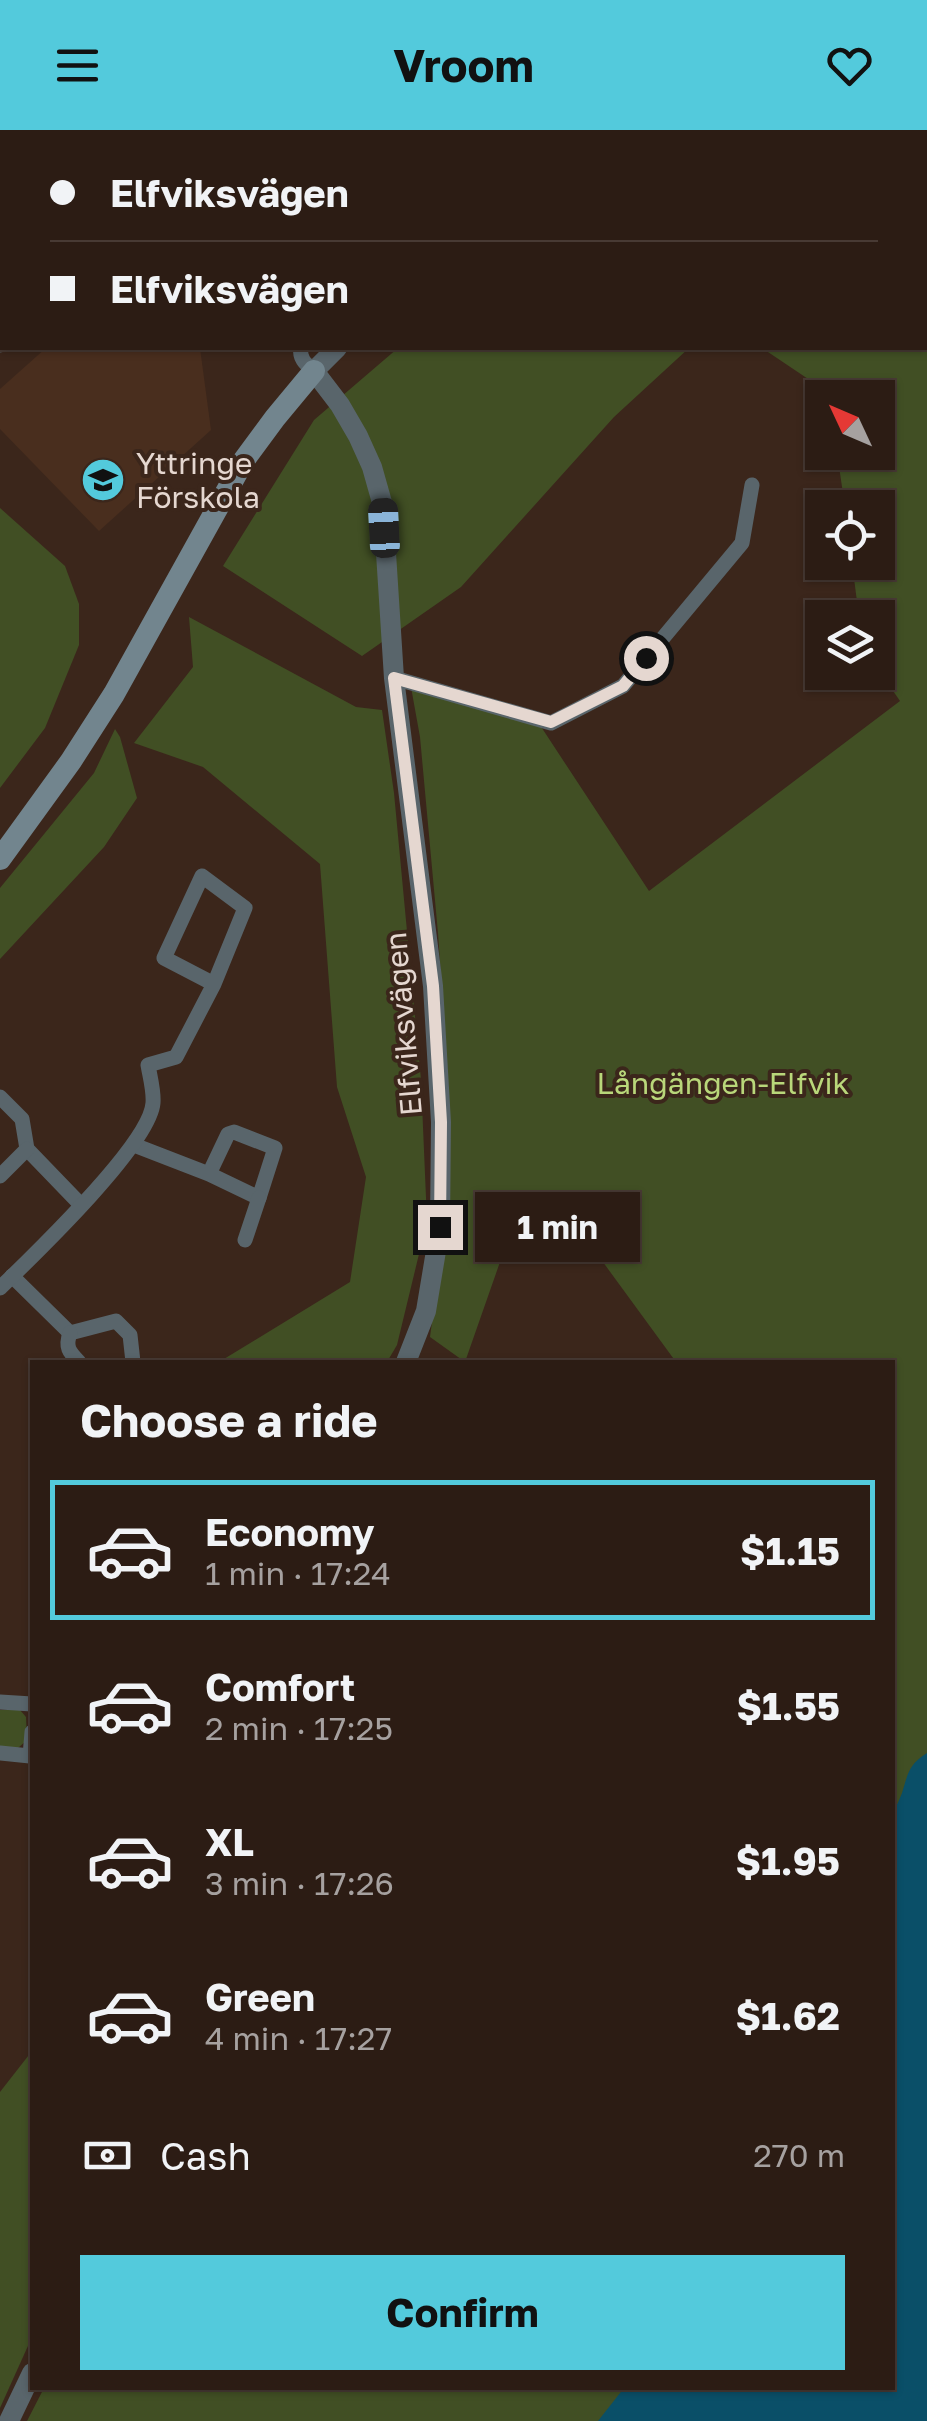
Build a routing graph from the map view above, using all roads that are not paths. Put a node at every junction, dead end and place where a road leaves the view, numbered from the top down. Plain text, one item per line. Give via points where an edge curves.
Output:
1 (301, 350) edge
2 (335, 350) edge
3 (314, 372) junction
4 (752, 486) dead end
5 (394, 678) junction
6 (0, 859) edge
7 (214, 984) junction
8 (0, 1097) edge
9 (134, 1146) junction
10 (27, 1148) junction
11 (209, 1174) junction
12 (0, 1176) edge
13 (259, 1198) junction
14 (81, 1206) junction
15 (244, 1240) dead end
16 (6, 1282) edge
17 (70, 1333) junction
18 (77, 1360) edge
19 (133, 1360) edge
20 (407, 1360) edge
21 (0, 1702) edge
22 (30, 1704) edge
23 (0, 1754) edge
24 (30, 1756) edge
25 (30, 2376) edge
26 (9, 2421) edge

1 - 3 street
2 - 3 street
3 - 5 street, Elfviksvägen via 358,436 378,482
3 - 6 main road via 244,460 114,694
4 - 5 street via 742,542 623,686 551,722
5 - 20 street, Elfviksvägen via 433,986 441,1122 440,1227 426,1310
7 - 7 street via 244,908 202,876 164,958
7 - 9 street via 176,1057 148,1064 153,1106
8 - 10 street via 22,1120
9 - 11 street
9 - 14 street
10 - 12 street
10 - 14 street
11 - 13 street
11 - 13 street via 228,1134 275,1148
13 - 15 street
14 - 16 street
16 - 17 street
17 - 18 street via 68,1351
17 - 19 street via 116,1321 130,1335
21 - 22 street
23 - 24 street
25 - 26 street

